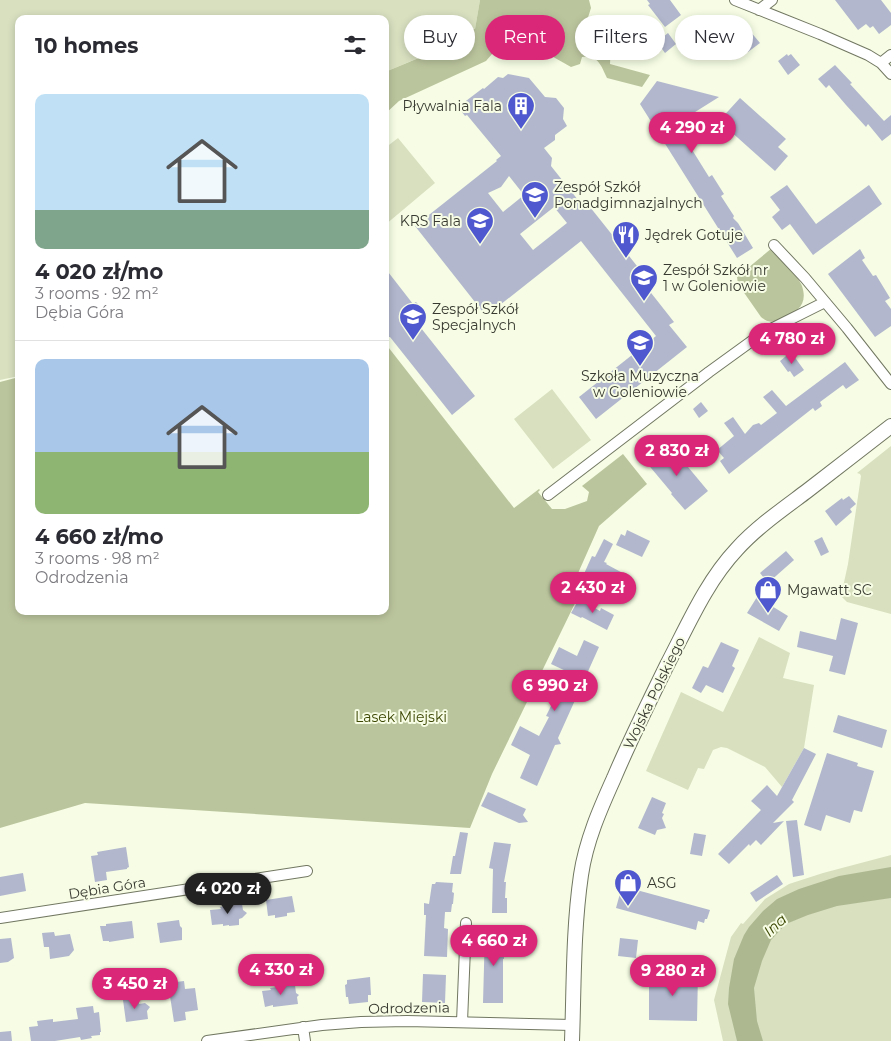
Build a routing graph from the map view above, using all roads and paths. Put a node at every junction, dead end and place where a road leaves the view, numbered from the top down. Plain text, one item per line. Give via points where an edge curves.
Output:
1 (735, 0) edge
2 (772, 0) edge
3 (759, 10) junction
4 (891, 55) edge
5 (881, 63) junction
6 (891, 74) edge
7 (774, 245) dead end
8 (825, 302) junction
9 (891, 384) edge
10 (891, 426) edge
11 (548, 495) dead end
12 (307, 871) dead end
13 (0, 918) edge
14 (466, 923) dead end
15 (462, 1022) junction
16 (572, 1025) junction
17 (303, 1027) junction
18 (207, 1041) edge
19 (305, 1041) edge
20 (572, 1041) edge

1 - 3 street
2 - 3 street
3 - 5 street
4 - 5 street
5 - 6 street
7 - 8 street
8 - 9 street
8 - 11 street via 763,333
10 - 16 street, Wojska Polskiego via 747,539 722,566 696,608 622,760 591,835 581,874
12 - 13 street, Dębia Góra
14 - 15 street, Odrodzenia
15 - 16 street, Odrodzenia
15 - 17 street, Odrodzenia via 370,1022
16 - 20 street, Wojska Polskiego
17 - 18 street, Odrodzenia
17 - 19 street

